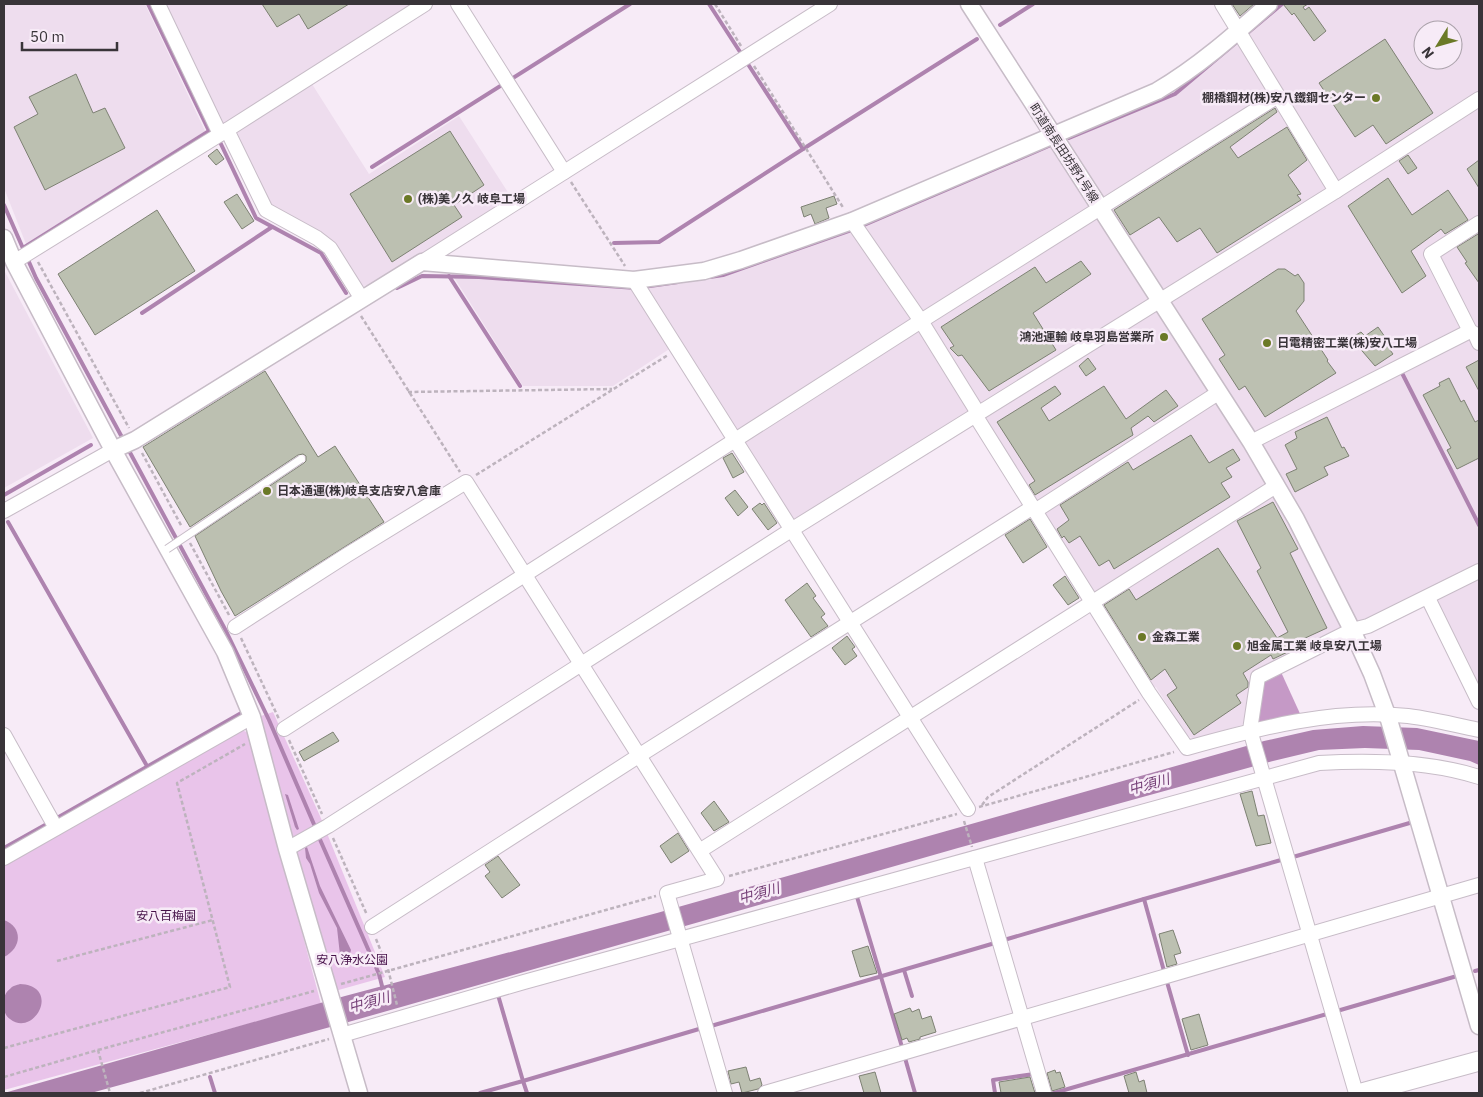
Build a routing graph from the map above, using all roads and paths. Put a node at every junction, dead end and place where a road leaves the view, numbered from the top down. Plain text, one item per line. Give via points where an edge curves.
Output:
1 (158, 4) edge
2 (425, 4) edge
3 (458, 4) edge
4 (715, 4) edge
5 (830, 4) edge
6 (969, 4) edge
7 (1222, 4) edge
8 (1270, 4) edge
9 (1239, 31) junction
10 (747, 56) junction
11 (1278, 96) junction
12 (1479, 99) edge
13 (223, 132) junction
14 (1053, 135) junction
15 (564, 172) junction
16 (1336, 191) junction
17 (1100, 209) junction
18 (852, 221) junction
19 (1479, 223) edge
20 (4, 238) edge
21 (21, 257) junction
22 (422, 262) junction
23 (634, 280) junction
24 (1160, 301) junction
25 (358, 302) junction
26 (921, 321) junction
27 (1476, 335) edge
28 (677, 349) junction
29 (614, 389) junction
30 (408, 392) junction
31 (1218, 393) junction
32 (977, 414) junction
33 (734, 440) junction
34 (1250, 442) junction
35 (122, 446) junction
36 (301, 459) dead end
37 (466, 482) junction
38 (1276, 486) junction
39 (1034, 509) junction
40 (4, 511) edge
41 (791, 530) junction
42 (167, 549) junction
43 (1479, 572) edge
44 (525, 575) junction
45 (1428, 598) junction
46 (1092, 601) junction
47 (850, 623) junction
48 (235, 626) dead end
49 (1352, 630) junction
50 (582, 664) junction
51 (1149, 693) junction
52 (1479, 702) edge
53 (252, 717) junction
54 (909, 717) junction
55 (1388, 717) junction
56 (284, 728) dead end
57 (1479, 730) edge
58 (1251, 733) junction
59 (4, 735) edge
60 (257, 736) junction
61 (1187, 748) junction
62 (640, 755) junction
63 (1402, 761) junction
64 (1263, 774) junction
65 (1479, 777) edge
66 (971, 812) junction
67 (326, 827) junction
68 (56, 828) junction
69 (287, 849) junction
70 (700, 850) junction
71 (974, 854) junction
72 (4, 858) edge
73 (717, 878) junction
74 (1479, 885) edge
75 (1441, 896) junction
76 (668, 897) junction
77 (213, 920) junction
78 (372, 927) junction
79 (1310, 934) junction
80 (679, 935) junction
81 (57, 961) dead end
82 (389, 974) junction
83 (329, 989) junction
84 (398, 1012) dead end
85 (1023, 1019) junction
86 (1479, 1026) edge
87 (342, 1034) junction
88 (4, 1048) edge
89 (98, 1050) junction
90 (1479, 1061) edge
91 (4, 1077) edge
92 (110, 1093) edge
93 (140, 1093) edge
94 (359, 1093) edge
95 (725, 1093) edge
96 (764, 1093) edge
97 (1044, 1093) edge
98 (1356, 1093) edge
99 (1362, 1093) edge

1 - 13 street
2 - 13 street
3 - 15 street
4 - 10 path
5 - 10 street
6 - 14 street, 町道南長田坊野1号線
7 - 9 street
8 - 9 street
9 - 11 street
9 - 14 street via 1180,78 1157,91
10 - 15 street
10 - 18 path
11 - 16 street
11 - 17 street
12 - 16 street
13 - 21 street
13 - 25 street via 266,210 330,248
14 - 17 street, 町道南長田坊野1号線
14 - 18 street
15 - 22 street
15 - 23 path
16 - 24 street
17 - 24 street, 町道南長田坊野1号線
17 - 26 street
18 - 23 street via 704,271
18 - 26 street
19 - 27 street via 1431,254
20 - 21 street
21 - 35 street
22 - 23 street
22 - 25 street
23 - 28 street
24 - 31 street, 町道南長田坊野1号線
24 - 32 street
25 - 30 path
25 - 35 street
26 - 32 street
26 - 33 street
27 - 34 street
28 - 29 path
28 - 33 street
29 - 30 path
29 - 37 path
30 - 37 path
31 - 34 street, 町道南長田坊野1号線
31 - 39 street
32 - 39 street
32 - 41 street
33 - 41 street
33 - 44 street
34 - 38 street, 町道南長田坊野1号線
35 - 40 street
35 - 42 street
36 - 42 lane, bridge
37 - 44 street
37 - 48 street
38 - 46 street
38 - 49 street, 町道南長田坊野1号線
39 - 46 street
39 - 47 street
41 - 47 street
41 - 50 street
42 - 53 street via 224,652
43 - 45 street
44 - 50 street
44 - 56 street
45 - 49 street via 1368,626
45 - 52 street
46 - 51 street
46 - 54 street
47 - 54 street
47 - 62 street
49 - 55 street, 町道南長田坊野1号線
49 - 58 street via 1258,677
50 - 62 street
50 - 67 street
51 - 61 street
51 - 66 path via 988,797
53 - 60 street
53 - 68 street
54 - 66 street
54 - 70 street
55 - 57 street via 1409,716
55 - 58 street via 1332,715
55 - 63 street, 町道南長田坊野1号線
58 - 61 street
58 - 64 street
59 - 68 street
60 - 69 street
60 - 77 path via 177,783
61 - 66 path
62 - 70 street
62 - 78 street
63 - 64 street via 1319,764
63 - 65 street
63 - 75 street, 町道南長田坊野1号線
64 - 71 street
64 - 79 street
66 - 71 path
66 - 73 path
67 - 69 street
67 - 78 path
68 - 72 street
69 - 83 street
70 - 73 street
71 - 80 street
71 - 85 street
73 - 76 street
74 - 75 street
75 - 79 street
75 - 86 street, 町道南長田坊野1号線
76 - 80 street
76 - 82 path
77 - 81 path
77 - 88 path via 230,986
78 - 82 path
79 - 85 street
79 - 98 street
80 - 87 street
80 - 95 street
82 - 83 path
82 - 84 path
83 - 87 street
83 - 89 path
85 - 96 street
85 - 97 street
87 - 93 path
87 - 94 street
89 - 91 path
89 - 92 path
90 - 99 main road

